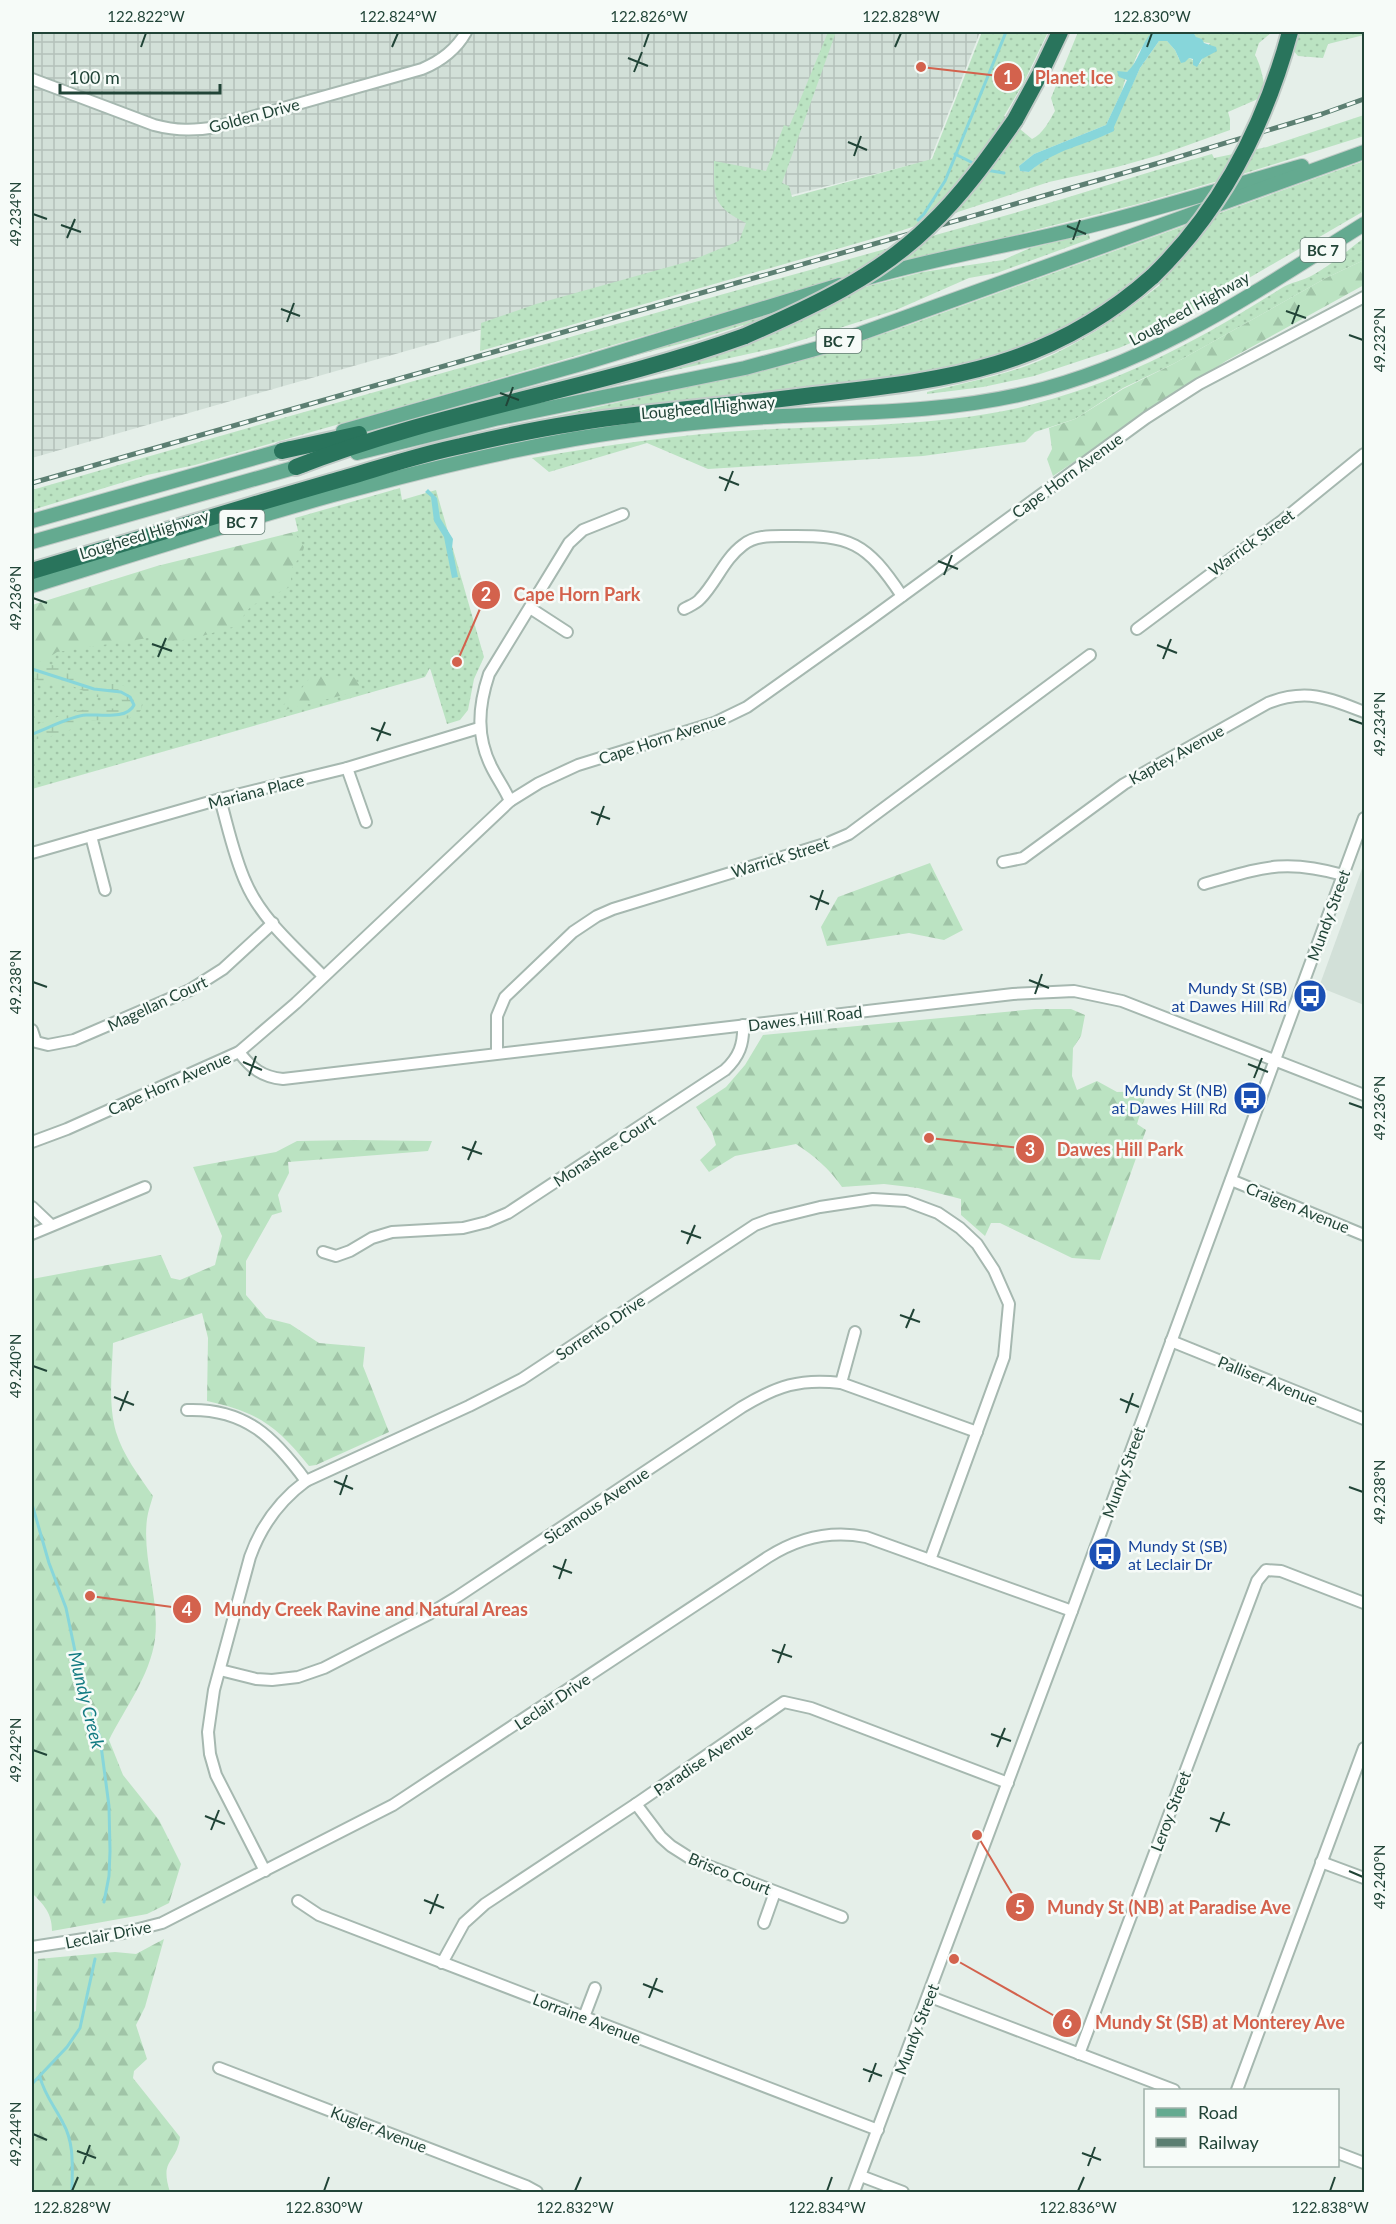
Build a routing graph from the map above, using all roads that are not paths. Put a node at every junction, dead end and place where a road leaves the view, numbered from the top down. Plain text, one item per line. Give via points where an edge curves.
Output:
1 (466, 32) edge
2 (1060, 32) edge
3 (1290, 32) edge
4 (32, 80) edge
5 (1365, 151) edge
6 (1365, 224) edge
7 (1365, 297) edge
8 (740, 337) junction
9 (282, 451) junction
10 (1365, 454) edge
11 (296, 467) junction
12 (623, 514) dead end
13 (32, 521) edge
14 (32, 542) edge
15 (32, 571) edge
16 (32, 585) edge
17 (902, 596) junction
18 (530, 608) junction
19 (684, 609) dead end
20 (1137, 629) dead end
21 (567, 632) dead end
22 (1090, 655) dead end
23 (1365, 712) edge
24 (479, 728) junction
25 (347, 768) junction
26 (220, 799) junction
27 (510, 801) junction
28 (1365, 818) edge
29 (366, 822) dead end
30 (91, 836) junction
31 (32, 852) edge
32 (1004, 862) dead end
33 (1342, 875) junction
34 (1204, 884) dead end
35 (105, 890) dead end
36 (273, 923) junction
37 (323, 976) junction
38 (743, 1025) junction
39 (32, 1030) edge
40 (239, 1052) junction
41 (497, 1053) junction
42 (1275, 1060) junction
43 (1365, 1095) edge
44 (32, 1142) edge
45 (1231, 1180) junction
46 (145, 1187) dead end
47 (32, 1207) edge
48 (51, 1225) junction
49 (32, 1234) edge
50 (1365, 1235) edge
51 (323, 1252) dead end
52 (855, 1332) dead end
53 (1171, 1341) junction
54 (841, 1383) junction
55 (187, 1410) dead end
56 (1365, 1419) edge
57 (977, 1432) junction
58 (306, 1481) junction
59 (930, 1560) junction
60 (1365, 1603) edge
61 (1072, 1611) junction
62 (220, 1670) junction
63 (1365, 1748) edge
64 (1008, 1783) junction
65 (636, 1804) junction
66 (1321, 1862) junction
67 (265, 1871) junction
68 (1365, 1878) edge
69 (775, 1892) junction
70 (298, 1901) dead end
71 (842, 1917) dead end
72 (764, 1923) dead end
73 (32, 1947) edge
74 (442, 1962) junction
75 (595, 1988) dead end
76 (928, 1996) junction
77 (584, 2017) junction
78 (1079, 2054) junction
79 (219, 2068) dead end
80 (1169, 2089) edge
81 (1239, 2089) edge
82 (878, 2130) junction
83 (1339, 2153) edge
84 (1364, 2160) edge
85 (861, 2176) junction
86 (537, 2193) edge
87 (854, 2193) edge
88 (903, 2193) edge

1 - 4 street, Golden Drive via 442,59 422,69 200,130 154,125
2 - 8 highway, bridge via 1015,120 929,226 839,292
3 - 15 highway, bridge via 1270,93 1234,171 1204,220 1153,276 1109,312 1027,355 987,368 885,386 576,423 458,446
5 - 9 main road via 1087,226 893,270
5 - 11 main road, Lougheed Highway / BC 7 via 885,326 795,355 495,419
6 - 16 main road, Lougheed Highway / BC 7 via 1167,342 1091,374 1031,393 930,409 669,426 525,448 343,493
7 - 17 street, Cape Horn Avenue via 1199,384 1146,418
8 - 9 highway
8 - 11 highway via 656,365 372,441
9 - 13 main road
10 - 20 street, Warrick Street
11 - 14 main road, Lougheed Highway / BC 7
12 - 18 street via 583,530 569,543
17 - 19 street via 872,557 848,541 825,536 773,536 756,538 740,546 699,600
17 - 27 street, Cape Horn Avenue via 762,697 726,718 578,765
18 - 21 street
18 - 24 street via 489,674
22 - 41 street, Warrick Street via 849,834 613,909 585,923 505,997 498,1016
23 - 32 street, Kaptey Avenue via 1309,694 1268,703 1124,784 1023,858
24 - 25 street, Mariana Place
24 - 27 street via 491,767
25 - 26 street, Mariana Place
25 - 29 street
26 - 30 street, Mariana Place
26 - 36 street via 246,884
27 - 37 street, Cape Horn Avenue
28 - 33 street, Mundy Street
30 - 31 street, Mariana Place
30 - 35 street
33 - 34 street via 1288,865
33 - 42 street, Mundy Street
36 - 37 street
36 - 39 street, Magellan Court via 218,973 175,998 60,1044 36,1042
37 - 40 street, Cape Horn Avenue
38 - 41 street, Dawes Hill Road
38 - 42 street, Dawes Hill Road via 1013,994 1074,991 1122,1001
38 - 51 street, Monashee Court via 744,1040 731,1065 508,1213 476,1225 392,1232 336,1256
40 - 41 street, Dawes Hill Road via 261,1074 283,1079
40 - 44 street, Cape Horn Avenue
42 - 43 street, Dawes Hill Road
42 - 45 street, Mundy Street
45 - 50 street, Craigen Avenue
45 - 53 street, Mundy Street
46 - 48 street
47 - 48 street
48 - 49 street
52 - 54 street
53 - 56 street, Palliser Avenue
53 - 61 street, Mundy Street
54 - 57 street, Sicamous Avenue
54 - 62 street, Sicamous Avenue via 802,1381 758,1397 457,1597 324,1668 272,1680
55 - 58 street via 226,1413 261,1430 273,1439
57 - 58 street, Sorrento Drive via 1004,1357 1009,1304 986,1257 970,1236 938,1213 915,1204 873,1199 793,1213 755,1225 522,1379
57 - 59 street, Sorrento Drive
58 - 62 street, Sorrento Drive via 278,1507 258,1537
59 - 61 street, Leclair Drive
59 - 67 street, Leclair Drive via 853,1534 824,1535 788,1545 393,1806
60 - 78 street, Leroy Street via 1287,1573 1266,1570 1254,1586
61 - 64 street, Mundy Street
62 - 67 street, Sorrento Drive via 208,1720 210,1754 216,1775
63 - 66 street
64 - 65 street, Paradise Avenue via 811,1708 784,1702
64 - 76 street, Mundy Street
65 - 69 street, Brisco Court via 661,1837 683,1854
65 - 74 street, Paradise Avenue via 484,1904 464,1923
66 - 68 street
66 - 81 street
67 - 73 street, Leclair Drive via 162,1923
69 - 71 street, Brisco Court
69 - 72 street
70 - 74 street, Lorraine Avenue via 319,1915
74 - 77 street, Lorraine Avenue
75 - 77 street
76 - 78 street
76 - 82 street, Mundy Street
77 - 82 street, Lorraine Avenue
78 - 80 street
79 - 86 street, Kugler Avenue
82 - 85 street, Mundy Street
83 - 84 street
85 - 87 street, Mundy Street
85 - 88 street

